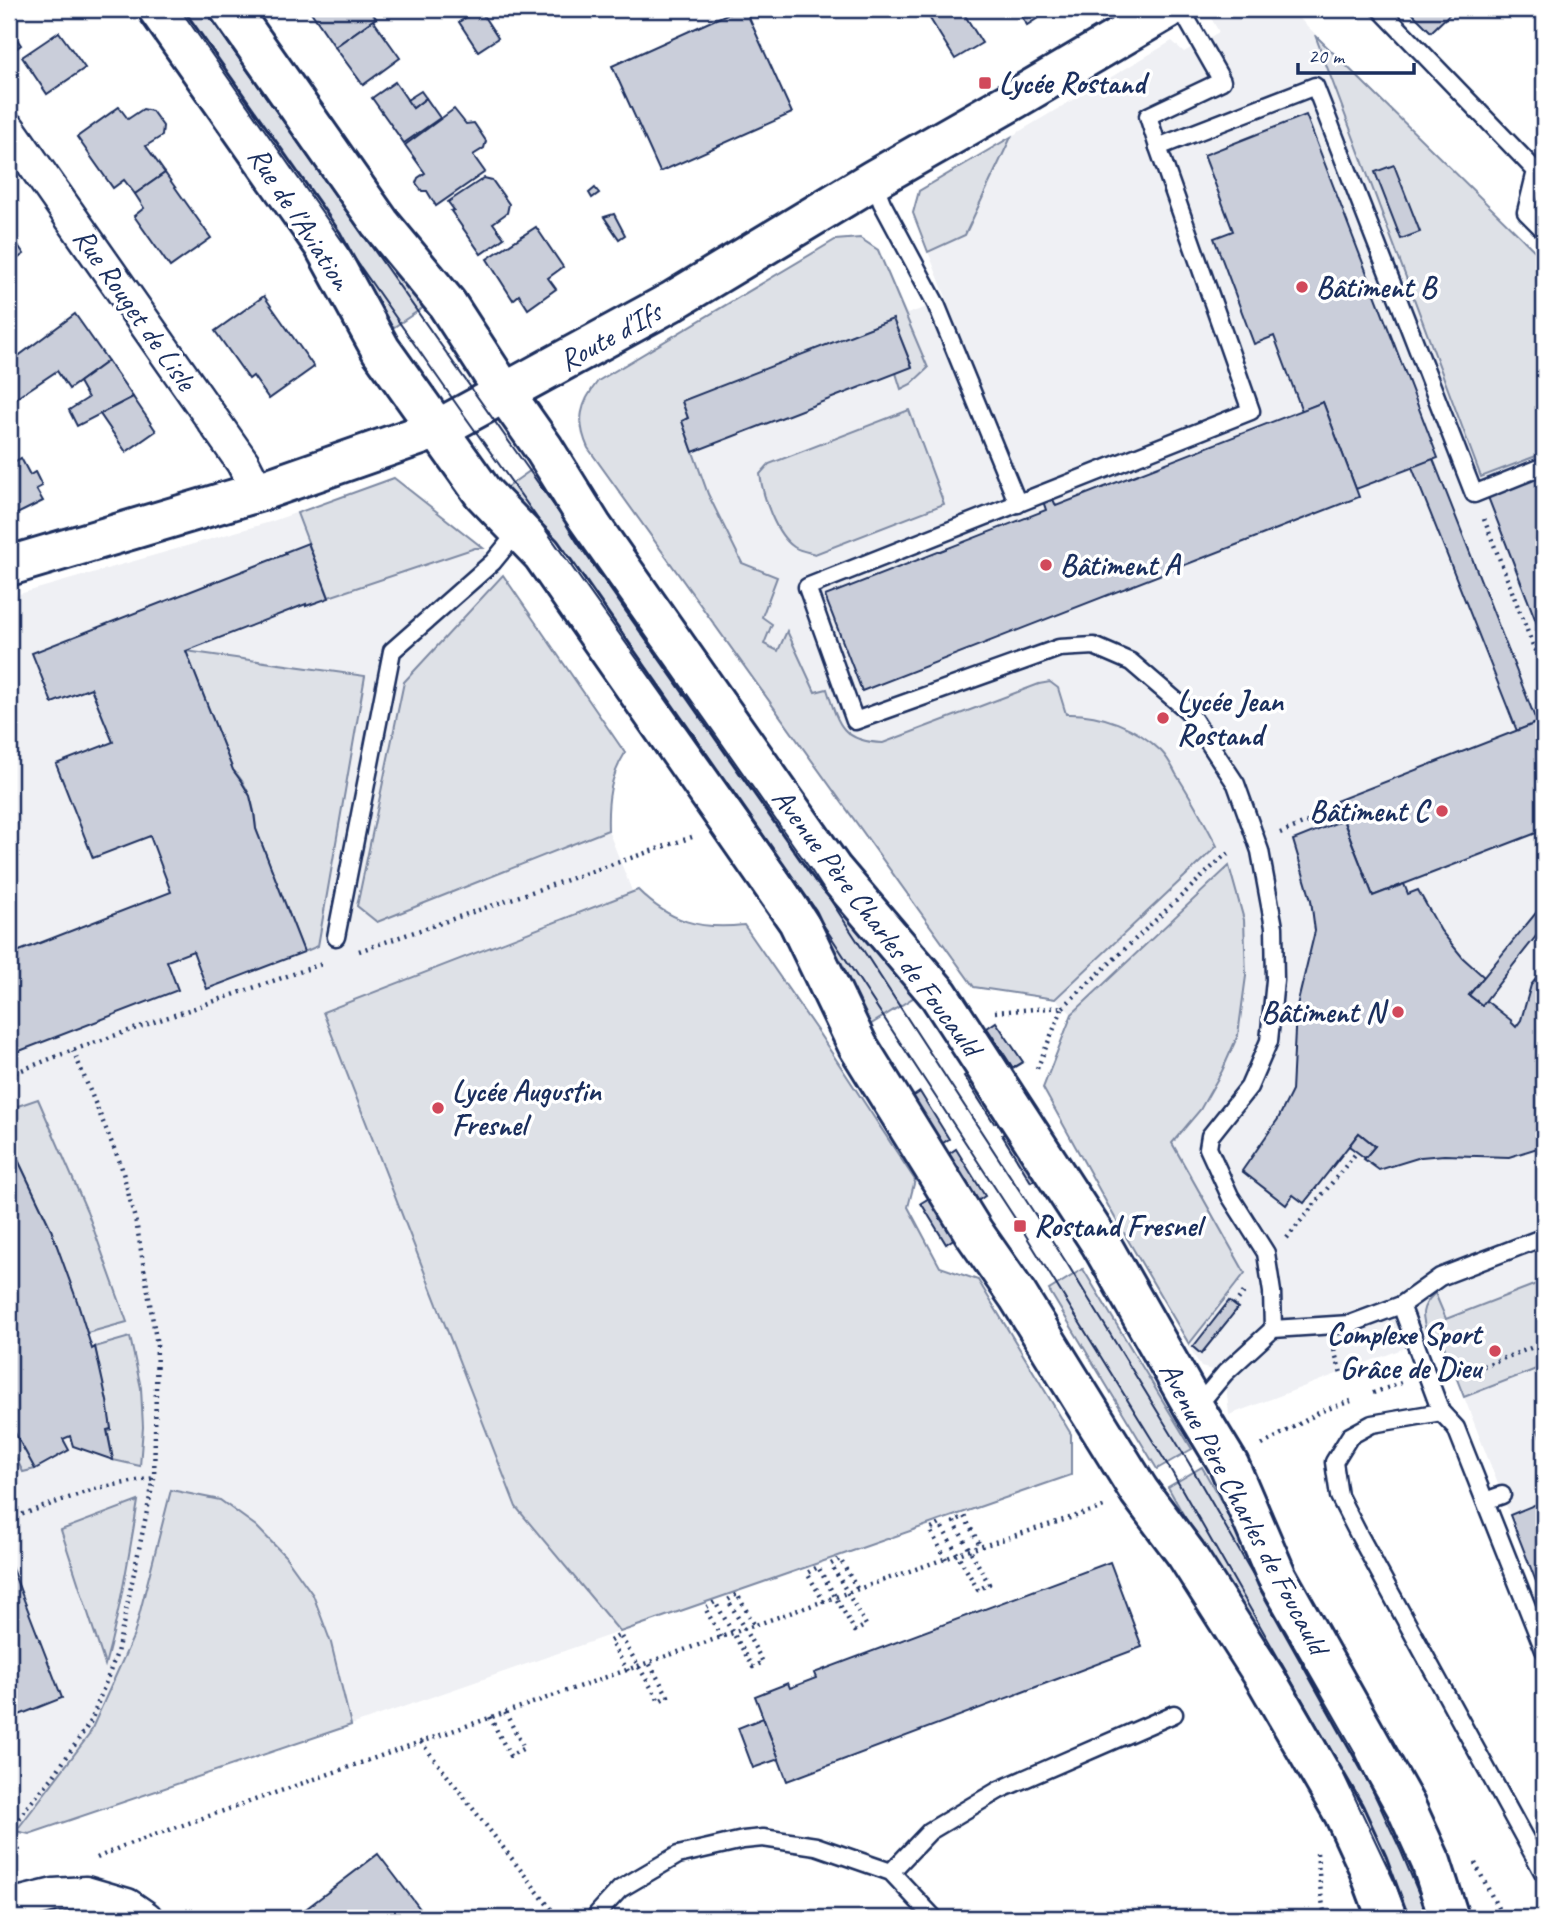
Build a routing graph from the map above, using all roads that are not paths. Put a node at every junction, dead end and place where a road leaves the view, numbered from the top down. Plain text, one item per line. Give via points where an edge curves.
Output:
1 (158, 9) edge
2 (230, 9) edge
3 (1168, 9) edge
4 (1181, 9) edge
5 (1380, 9) edge
6 (9, 129) edge
7 (1158, 147) junction
8 (873, 180) junction
9 (1544, 230) edge
10 (504, 392) junction
11 (438, 429) junction
12 (1544, 466) edge
13 (258, 492) junction
14 (1018, 504) junction
15 (519, 530) junction
16 (9, 566) edge
17 (336, 937) dead end
18 (1544, 1237) edge
19 (1401, 1305) junction
20 (1273, 1329) junction
21 (1195, 1409) junction
22 (1441, 1412) junction
23 (1502, 1494) dead end
24 (1485, 1501) junction
25 (1544, 1650) edge
26 (1174, 1714) dead end
27 (891, 1872) junction
28 (1544, 1874) edge
29 (9, 1906) edge
30 (146, 1918) edge
31 (595, 1918) edge
32 (934, 1918) edge
33 (1387, 1918) edge
34 (1449, 1918) edge

1 - 11 main road, Rue de l'Aviation via 323,244 381,350
2 - 10 main road, Rue de l'Aviation via 380,223 447,304
3 - 8 main road, Route d'Ifs
4 - 7 lane via 1222,81 1148,116
5 - 9 lane via 1536,171 1526,212
6 - 13 street, Rue Rouget de Lisle via 243,463
7 - 12 lane via 1315,86 1474,494
7 - 14 lane via 1251,411
8 - 10 main road, Route d'Ifs via 671,302
8 - 14 lane via 936,304
10 - 11 main road, Route d'Ifs
10 - 21 main road, Avenue Père Charles de Foucauld via 593,528 832,869 939,995 1101,1244
11 - 13 main road, Route d'Ifs
11 - 15 main road, Avenue Père Charles de Foucauld via 483,493
13 - 16 main road, Route d'Ifs
14 - 20 lane via 807,587 855,721 1059,648 1094,646 1131,662 1188,711 1237,784 1257,842 1273,927 1275,980 1269,1041 1249,1087 1210,1136 1208,1148 1230,1196 1266,1253
15 - 17 lane via 493,562 392,651
15 - 33 main road, Avenue Père Charles de Foucauld via 542,554 798,921 858,1046 1139,1491 1186,1553 1268,1681 1344,1814
18 - 19 lane via 1440,1277
19 - 20 lane via 1350,1324
19 - 22 lane
20 - 21 lane via 1225,1373
21 - 34 main road, Avenue Père Charles de Foucauld via 1229,1465 1277,1577 1406,1807
22 - 24 lane via 1456,1428
22 - 28 lane via 1372,1424 1350,1436 1334,1462 1339,1496
23 - 24 lane
24 - 25 lane
26 - 27 lane via 999,1790 930,1831
27 - 31 lane via 816,1846 763,1838 743,1840 678,1854 620,1889
27 - 32 lane
29 - 30 street via 86,1893 127,1905

